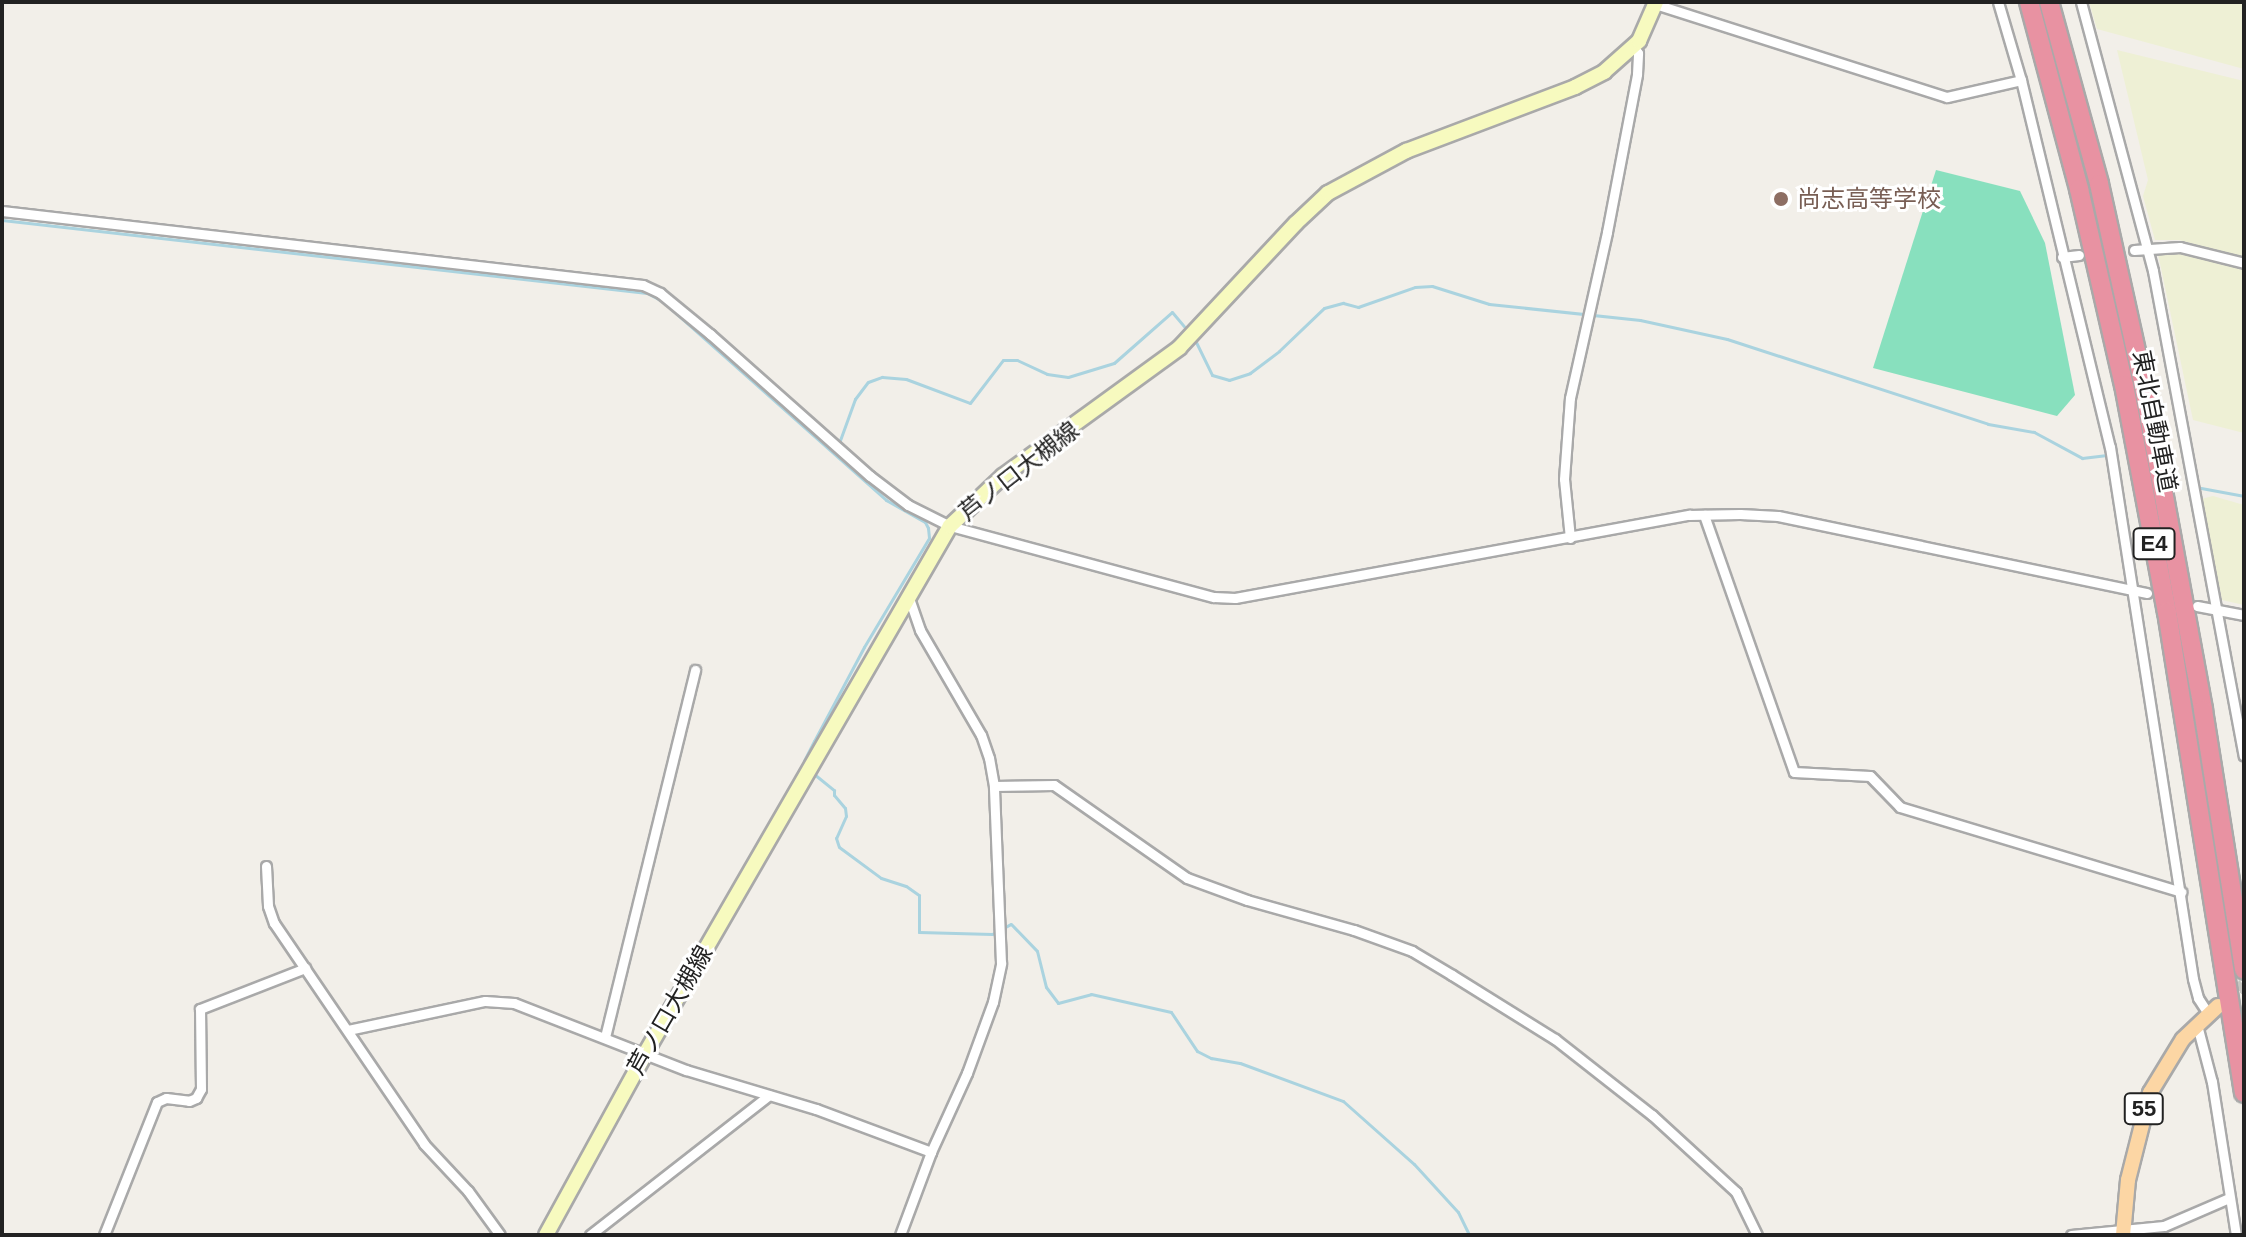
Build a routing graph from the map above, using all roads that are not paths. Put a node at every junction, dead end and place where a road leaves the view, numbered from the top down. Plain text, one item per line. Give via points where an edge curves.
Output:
1 (1998, 2) edge
2 (2029, 2) edge
3 (2049, 2) edge
4 (2081, 2) edge
5 (1656, 3) edge
6 (1634, 47) junction
7 (2021, 80) junction
8 (2, 211) edge
9 (2148, 249) junction
10 (2134, 250) dead end
11 (2079, 255) dead end
12 (2062, 257) junction
13 (2244, 263) edge
14 (1704, 515) junction
15 (950, 526) junction
16 (1570, 538) junction
17 (2133, 592) junction
18 (2147, 593) dead end
19 (907, 595) junction
20 (2197, 606) dead end
21 (2217, 609) junction
22 (2244, 615) edge
23 (695, 670) dead end
24 (2244, 756) edge
25 (994, 786) junction
26 (266, 866) dead end
27 (2181, 892) junction
28 (305, 968) junction
29 (2244, 970) edge
30 (2214, 1010) joint
31 (2197, 1025) junction
32 (348, 1030) junction
33 (605, 1037) junction
34 (645, 1054) junction
35 (2244, 1093) edge
36 (769, 1095) junction
37 (931, 1152) junction
38 (2229, 1198) junction
39 (2123, 1232) edge
40 (104, 1235) edge
41 (500, 1235) edge
42 (546, 1235) edge
43 (590, 1235) edge
44 (900, 1235) edge
45 (1757, 1235) edge
46 (2071, 1235) edge
47 (2236, 1235) edge

1 - 7 street
2 - 35 highway, 東北自動車道 / E4 via 2124,385 2167,612
3 - 29 highway, 東北自動車道 / E4 via 2099,184 2143,382
4 - 9 street
5 - 6 main road, 芦ノ口大槻線
5 - 7 street via 1947,97
6 - 15 main road, 芦ノ口大槻線 via 1583,83 1406,151 1328,193 1179,348 1003,476
6 - 16 street via 1634,88 1570,398 1564,479
7 - 12 street
8 - 15 street via 643,285 710,334 898,499
9 - 10 street
9 - 13 street via 2180,247
9 - 21 street
11 - 12 street
12 - 17 street via 2110,447
14 - 16 street
14 - 17 street via 1778,516
14 - 27 street via 1794,772 1870,776 1900,807
15 - 16 street via 1202,594 1235,598
15 - 19 main road, 芦ノ口大槻線
17 - 18 street
17 - 27 street
19 - 25 street via 920,630 981,735
19 - 34 main road, 芦ノ口大槻線
20 - 21 street
21 - 22 street
21 - 24 street
23 - 33 street
25 - 37 street via 1001,963 982,1032
25 - 45 street via 1054,785 1187,878 1412,951 1555,1039 1652,1115 1736,1192
26 - 28 street via 272,919
27 - 30 street via 2198,998
28 - 32 street
28 - 40 street via 200,1009 201,1089 189,1101 157,1102
30 - 31 main road, 55
31 - 38 street via 2212,1082
31 - 39 main road, 55 via 2150,1093 2128,1180
32 - 33 street via 500,1001 529,1006
32 - 41 street via 424,1144
33 - 34 street
34 - 36 street
34 - 42 main road, 芦ノ口大槻線
36 - 37 street
36 - 43 street
37 - 44 street
38 - 39 street via 2164,1226
38 - 47 street
39 - 46 street

